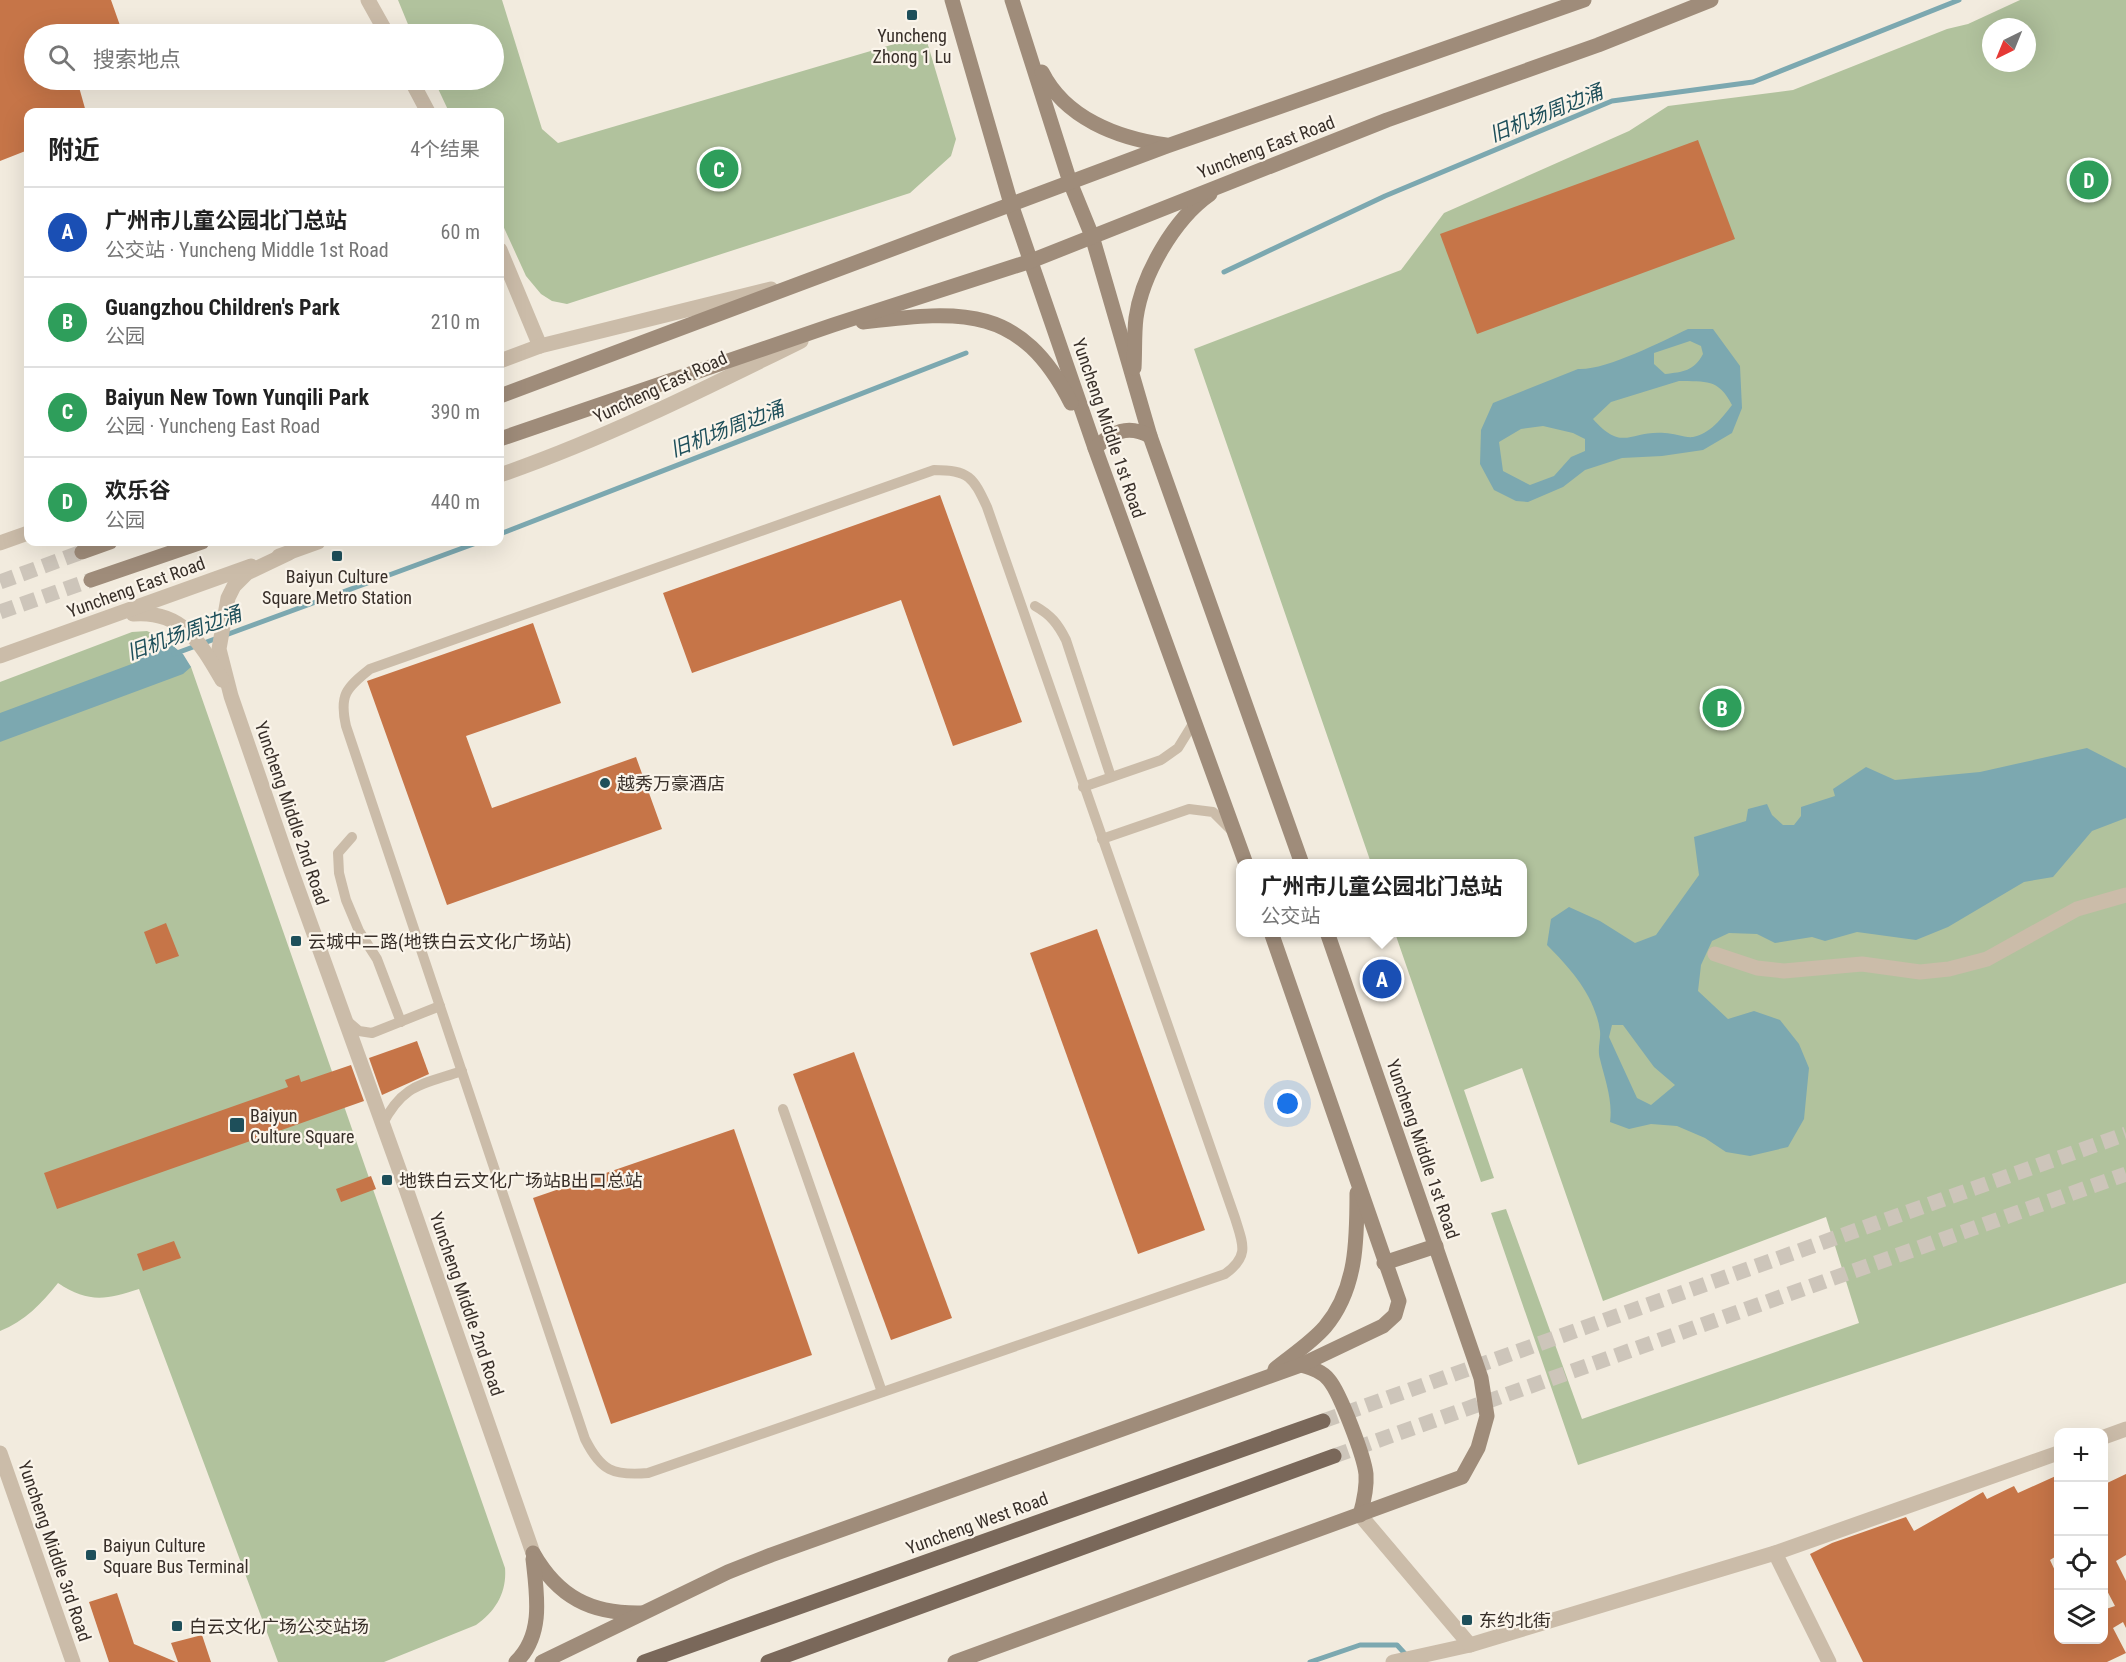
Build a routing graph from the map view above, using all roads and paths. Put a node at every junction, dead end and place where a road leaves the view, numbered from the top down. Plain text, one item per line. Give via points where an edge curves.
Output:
1 (368, 0) edge
2 (952, 0) edge
3 (1011, 0) edge
4 (1584, 0) edge
5 (1711, 0) edge
6 (381, 24) edge
7 (1024, 38) junction
8 (416, 90) edge
9 (426, 108) edge
10 (1167, 146) junction
11 (1070, 182) junction
12 (1225, 183) junction
13 (1011, 204) junction
14 (1092, 236) junction
15 (504, 260) edge
16 (1031, 261) junction
17 (811, 279) junction
18 (833, 325) junction
19 (540, 346) junction
20 (504, 359) edge
21 (1134, 380) junction
22 (504, 394) edge
23 (1150, 436) junction
24 (504, 438) edge
25 (1095, 448) junction
26 (504, 474) edge
27 (24, 534) edge
28 (0, 543) edge
29 (99, 546) edge
30 (190, 546) edge
31 (307, 546) edge
32 (82, 552) tunnel mouth
33 (289, 553) junction
34 (91, 580) tunnel mouth
35 (1035, 606) dead end
36 (114, 615) junction
37 (0, 649) edge
38 (19, 649) junction
39 (0, 656) edge
40 (231, 696) junction
41 (1194, 722) junction
42 (1111, 777) junction
43 (1083, 787) junction
44 (1235, 834) junction
45 (352, 837) dead end
46 (1102, 839) junction
47 (1244, 859) edge
48 (1300, 859) edge
49 (2126, 895) edge
50 (1272, 937) edge
51 (1329, 937) edge
52 (1715, 954) dead end
53 (440, 1006) junction
54 (343, 1017) junction
55 (401, 1022) junction
56 (462, 1071) junction
57 (783, 1109) dead end
58 (382, 1125) junction
59 (1356, 1178) junction
60 (1436, 1246) junction
61 (1384, 1263) junction
62 (1301, 1365) junction
63 (1262, 1379) junction
64 (882, 1392) junction
65 (1323, 1421) tunnel mouth
66 (2126, 1429) edge
67 (2108, 1435) edge
68 (0, 1453) edge
69 (2054, 1454) edge
70 (1334, 1456) tunnel mouth
71 (1360, 1515) junction
72 (1775, 1552) junction
73 (532, 1553) junction
74 (646, 1613) junction
75 (1470, 1645) junction
76 (1399, 1660) edge
77 (73, 1662) edge
78 (516, 1662) edge
79 (542, 1662) edge
80 (644, 1662) edge
81 (768, 1662) edge
82 (955, 1662) edge
83 (1829, 1662) edge

1 - 6 street
2 - 13 main road, Yuncheng Middle 1st Road
3 - 7 main road, Yuncheng Middle 1st Road
4 - 10 main road, Yuncheng East Road
5 - 12 main road, Yuncheng East Road
7 - 10 main road via 1049,87 1079,115 1121,135
7 - 11 main road, Yuncheng Middle 1st Road
8 - 9 street
10 - 11 main road, Yuncheng East Road
11 - 13 main road, Yuncheng East Road
11 - 14 main road, Yuncheng Middle 1st Road
12 - 14 main road, Yuncheng East Road
12 - 21 main road via 1198,202 1181,222 1144,284 1136,318
13 - 16 main road, Yuncheng Middle 1st Road
13 - 17 main road, Yuncheng East Road
14 - 16 main road, Yuncheng East Road
14 - 21 main road, Yuncheng Middle 1st Road
15 - 19 street
16 - 18 main road, Yuncheng East Road
16 - 25 main road, Yuncheng Middle 1st Road
17 - 19 street, Yuncheng East Road
17 - 22 main road, Yuncheng East Road
18 - 24 main road, Yuncheng East Road
18 - 25 main road via 952,314 1004,327 1027,342 1046,362
18 - 26 street, Yuncheng East Road via 623,427
19 - 20 street, Yuncheng East Road
21 - 23 main road, Yuncheng Middle 1st Road
23 - 25 main road via 1138,430 1119,430
23 - 48 main road, Yuncheng Middle 1st Road
25 - 41 main road, Yuncheng Middle 1st Road
27 - 28 street
29 - 32 main road
30 - 34 main road, Yuncheng East Road
31 - 33 street, Yuncheng East Road
33 - 36 street, Yuncheng East Road
33 - 40 street via 247,573 234,585 228,598 219,650
35 - 42 lane via 1053,618 1066,640
36 - 38 street, Yuncheng East Road
36 - 40 street via 155,613 168,617 196,639
37 - 38 street
38 - 39 street, Yuncheng East Road
40 - 54 street, Yuncheng Middle 2nd Road
41 - 42 lane via 1178,748 1161,760
41 - 44 main road, Yuncheng Middle 1st Road
42 - 43 lane
43 - 46 lane
43 - 53 lane via 983,498 975,481 954,470 934,470 370,669 348,686 342,707 346,726
44 - 46 lane via 1213,813 1189,808
44 - 47 main road, Yuncheng Middle 1st Road
45 - 55 lane via 338,853 341,882 359,932 377,959
46 - 64 lane via 1235,1218 1244,1247 1238,1264 1225,1274
49 - 52 street via 2077,909 1987,959 1949,969 1920,972 1862,964 1784,971 1757,968
50 - 59 main road
51 - 60 main road, Yuncheng Middle 1st Road
53 - 55 lane
53 - 56 lane
54 - 55 lane via 359,1031 372,1033
54 - 58 street, Yuncheng Middle 2nd Road
56 - 58 lane via 406,1092 393,1103
56 - 64 lane via 595,1460 611,1471 648,1473
57 - 64 lane
58 - 73 street, Yuncheng Middle 2nd Road
59 - 61 main road
59 - 63 main road via 1357,1250 1340,1303 1323,1329
60 - 61 main road
60 - 71 main road, Yuncheng Middle 1st Road via 1481,1378 1487,1416 1478,1448 1462,1477
61 - 62 main road via 1399,1301 1395,1315 1383,1326
62 - 63 main road
62 - 71 main road via 1329,1379 1339,1396 1366,1471
63 - 74 main road via 781,1551 728,1572
65 - 80 main road, Yuncheng West Road
66 - 67 street
68 - 77 street, Yuncheng Middle 3rd Road
69 - 72 street
70 - 81 main road
71 - 75 street
71 - 82 main road, Yuncheng Middle 1st Road
72 - 75 street
72 - 83 street
73 - 74 main road via 554,1584 588,1606 607,1612
73 - 78 main road via 537,1593 535,1632
74 - 79 main road
75 - 76 street

